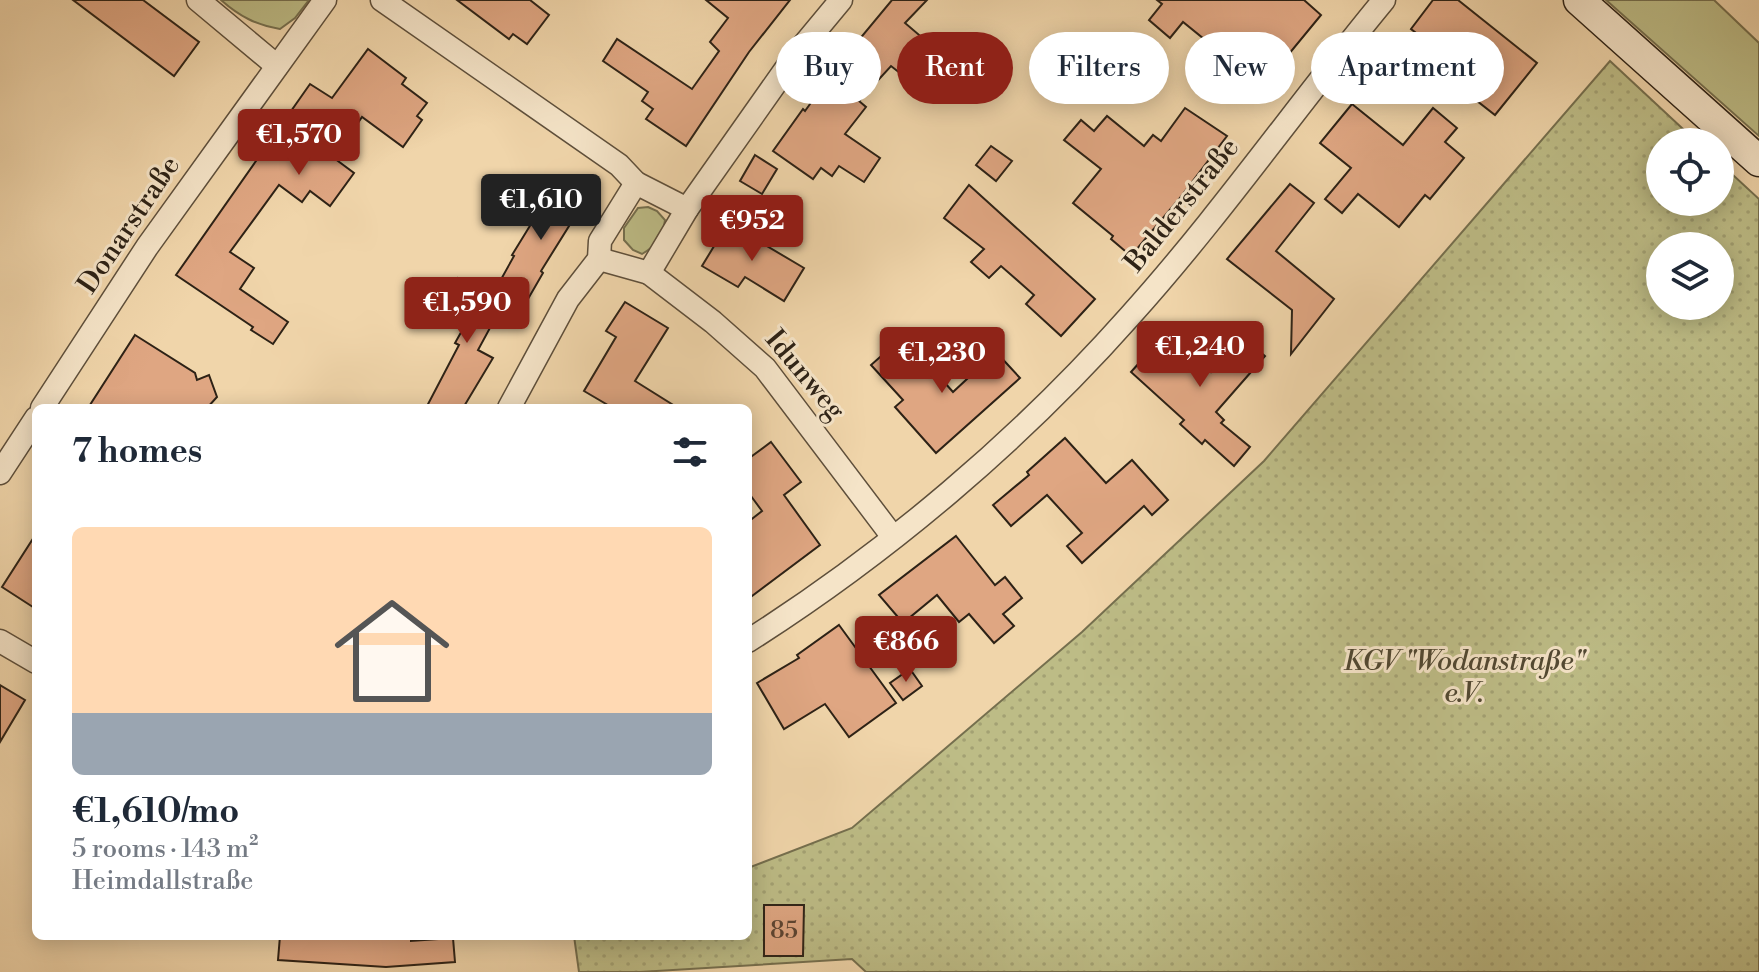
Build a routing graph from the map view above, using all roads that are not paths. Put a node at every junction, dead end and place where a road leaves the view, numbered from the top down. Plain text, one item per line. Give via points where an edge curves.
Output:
1 (198, 0) edge
2 (325, 0) edge
3 (382, 0) edge
4 (841, 0) edge
5 (1384, 0) edge
6 (1579, 0) edge
7 (277, 66) junction
8 (1759, 161) edge
9 (636, 183) junction
10 (687, 209) junction
11 (599, 259) junction
12 (649, 273) junction
13 (45, 404) edge
14 (511, 404) edge
15 (32, 424) edge
16 (0, 473) edge
17 (893, 537) junction
18 (752, 638) edge
19 (0, 641) edge
20 (32, 660) edge

1 - 7 street
2 - 7 street, Donarstraße
3 - 9 street via 619,165
4 - 10 street
5 - 17 street, Balderstraße via 1131,316 1003,444
6 - 8 street
7 - 13 street, Donarstraße via 147,247
9 - 10 street
9 - 11 street via 600,241
10 - 12 street
11 - 12 street
11 - 14 street via 568,299
12 - 17 street, Idunweg via 765,368
15 - 16 street
17 - 18 street, Balderstraße
19 - 20 street

